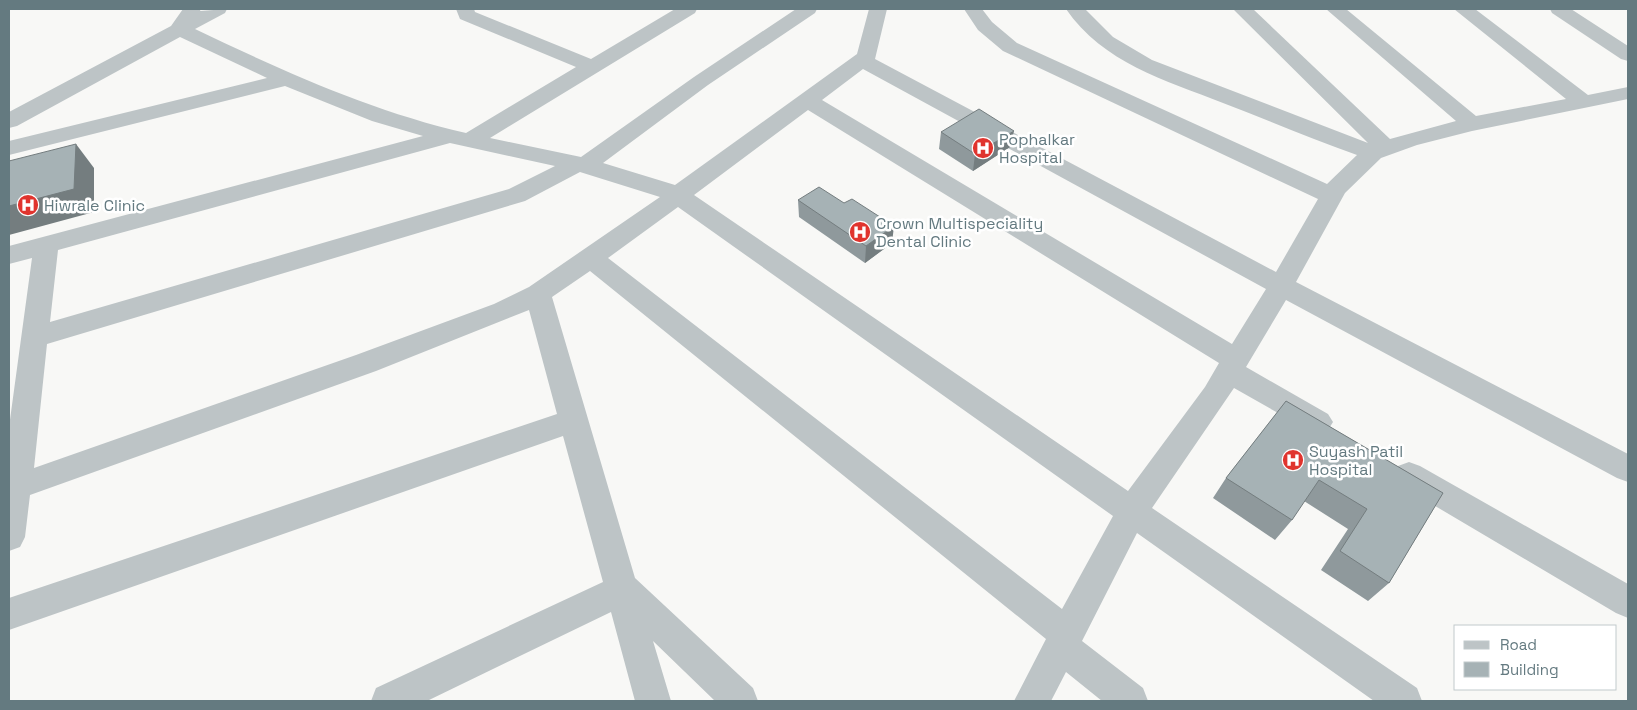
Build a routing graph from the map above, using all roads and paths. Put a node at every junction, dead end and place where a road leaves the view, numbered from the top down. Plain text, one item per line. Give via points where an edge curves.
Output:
1 (218, 9) edge
2 (466, 9) edge
3 (688, 9) edge
4 (808, 9) edge
5 (878, 9) edge
6 (973, 9) edge
7 (1075, 9) edge
8 (1242, 9) edge
9 (1335, 9) edge
10 (1464, 9) edge
11 (1559, 9) edge
12 (185, 19) edge
13 (1628, 55) edge
14 (862, 60) junction
15 (591, 66) junction
16 (286, 80) junction
17 (1628, 93) edge
18 (807, 100) junction
19 (1584, 102) junction
20 (9, 121) edge
21 (1472, 124) junction
22 (459, 138) junction
23 (9, 148) edge
24 (1379, 150) junction
25 (581, 165) junction
26 (678, 195) junction
27 (1332, 196) junction
28 (46, 245) junction
29 (9, 255) edge
30 (591, 258) junction
31 (1281, 286) junction
32 (538, 294) junction
33 (35, 336) junction
34 (1233, 366) junction
35 (575, 420) junction
36 (1340, 435) edge
37 (1382, 460) edge
38 (1628, 469) edge
39 (16, 487) junction
40 (1132, 512) junction
41 (9, 537) edge
42 (623, 589) junction
43 (1628, 602) edge
44 (9, 614) edge
45 (1064, 640) junction
46 (388, 701) edge
47 (653, 701) edge
48 (740, 701) edge
49 (1032, 701) edge
50 (1130, 701) edge
51 (1404, 701) edge

1 - 12 street
2 - 15 street via 467,15
3 - 15 street
4 - 25 street
5 - 14 street via 866,57
6 - 27 street via 984,26 1010,47
7 - 24 street via 1085,24 1125,54 1171,76 1282,120
8 - 24 street
9 - 21 street
10 - 19 street
11 - 13 street
12 - 16 street
12 - 20 street
14 - 18 street
14 - 31 street
15 - 22 street
16 - 22 street via 374,113
16 - 23 street
17 - 19 street
18 - 26 street
18 - 34 street
19 - 21 street
21 - 24 street
22 - 25 street
22 - 28 street
24 - 27 street via 1336,188
25 - 26 street via 652,184
25 - 33 street via 517,195
26 - 30 street
26 - 40 street
27 - 31 street
28 - 29 street
28 - 33 street
30 - 32 street
30 - 45 street
31 - 34 street
31 - 38 street
32 - 35 street
32 - 39 street via 503,311 376,360
33 - 39 street
34 - 36 street
34 - 40 street
35 - 42 street
35 - 44 street
37 - 43 street
39 - 41 street
40 - 45 street
40 - 51 street
42 - 46 street
42 - 47 street
42 - 48 street
45 - 49 street
45 - 50 street

